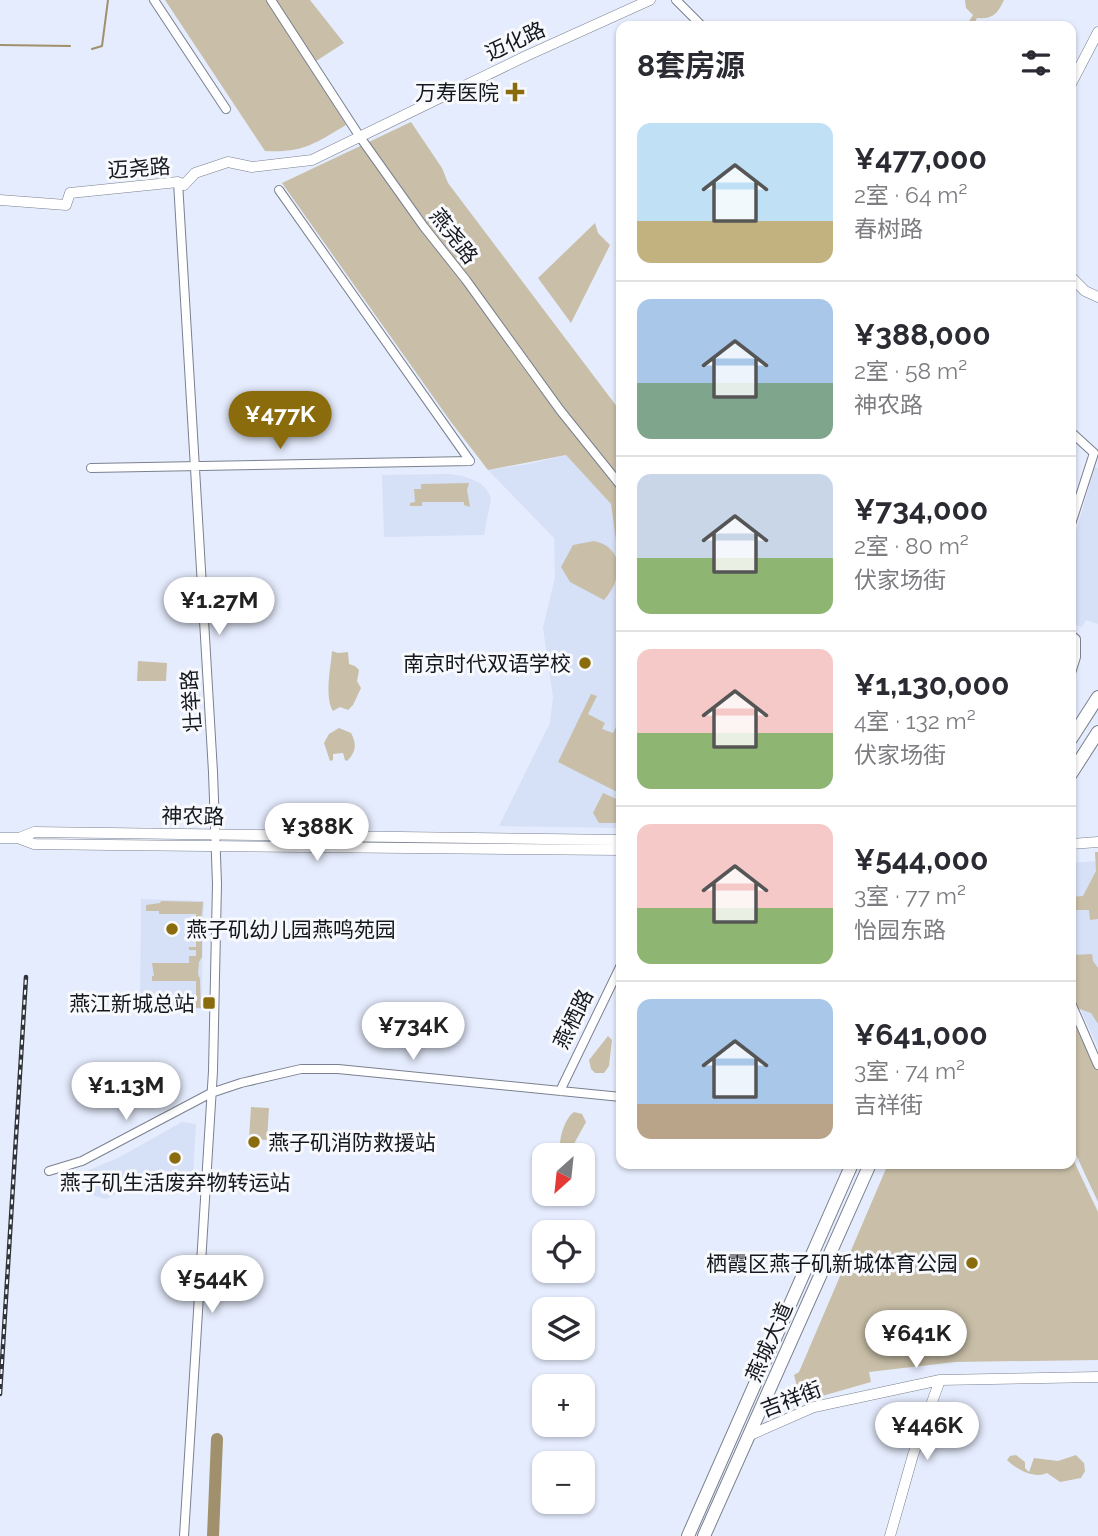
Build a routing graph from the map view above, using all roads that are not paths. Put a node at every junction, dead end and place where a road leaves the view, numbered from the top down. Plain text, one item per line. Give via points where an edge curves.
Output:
1 (154, 0) edge
2 (271, 0) edge
3 (650, 0) edge
4 (676, 0) edge
5 (697, 21) edge
6 (1098, 32) edge
7 (1076, 74) edge
8 (226, 109) dead end
9 (360, 137) junction
10 (178, 182) junction
11 (279, 190) dead end
12 (0, 200) edge
13 (1076, 282) edge
14 (1098, 297) edge
15 (1076, 437) edge
16 (194, 467) junction
17 (91, 468) dead end
18 (616, 480) edge
19 (1076, 509) edge
20 (1076, 639) edge
21 (1076, 657) edge
22 (1098, 697) edge
23 (1076, 730) edge
24 (1098, 732) edge
25 (1076, 766) edge
26 (0, 838) edge
27 (616, 840) edge
28 (217, 841) junction
29 (1098, 842) edge
30 (1076, 844) edge
31 (616, 850) edge
32 (616, 975) edge
33 (1076, 1014) edge
34 (1098, 1065) edge
35 (559, 1091) junction
36 (211, 1093) junction
37 (616, 1097) edge
38 (850, 1169) edge
39 (868, 1169) edge
40 (49, 1171) dead end
41 (1098, 1377) edge
42 (940, 1380) junction
43 (748, 1437) junction
44 (184, 1536) edge
45 (688, 1536) edge
46 (704, 1536) edge
47 (890, 1536) edge

1 - 8 street
2 - 9 street, 燕尧路
3 - 9 street, 迈化路
4 - 5 street
6 - 7 street
9 - 10 street, 迈尧路 via 312,160 252,167 228,162 195,173 184,185
9 - 18 street, 燕尧路
10 - 12 street, 迈尧路 via 70,193 66,205
10 - 16 street, 壮举路
11 - 16 street via 470,461
13 - 14 street
15 - 19 street via 1094,453
16 - 17 street
16 - 28 street, 壮举路
20 - 21 street
22 - 23 main road
24 - 25 main road
26 - 28 street, 神农路 via 34,844
27 - 28 street, 神农路
28 - 31 street, 神农路
28 - 36 street, 壮举路
29 - 30 street
32 - 35 street, 燕栖路
33 - 34 street
35 - 36 street via 316,1068
35 - 37 street
36 - 40 street via 82,1161
36 - 44 street, 壮举路
38 - 45 main road, 燕城大道
39 - 43 main road, 燕城大道
41 - 42 street, 吉祥街
42 - 43 street, 吉祥街 via 814,1407
42 - 47 street
43 - 46 main road, 燕城大道

